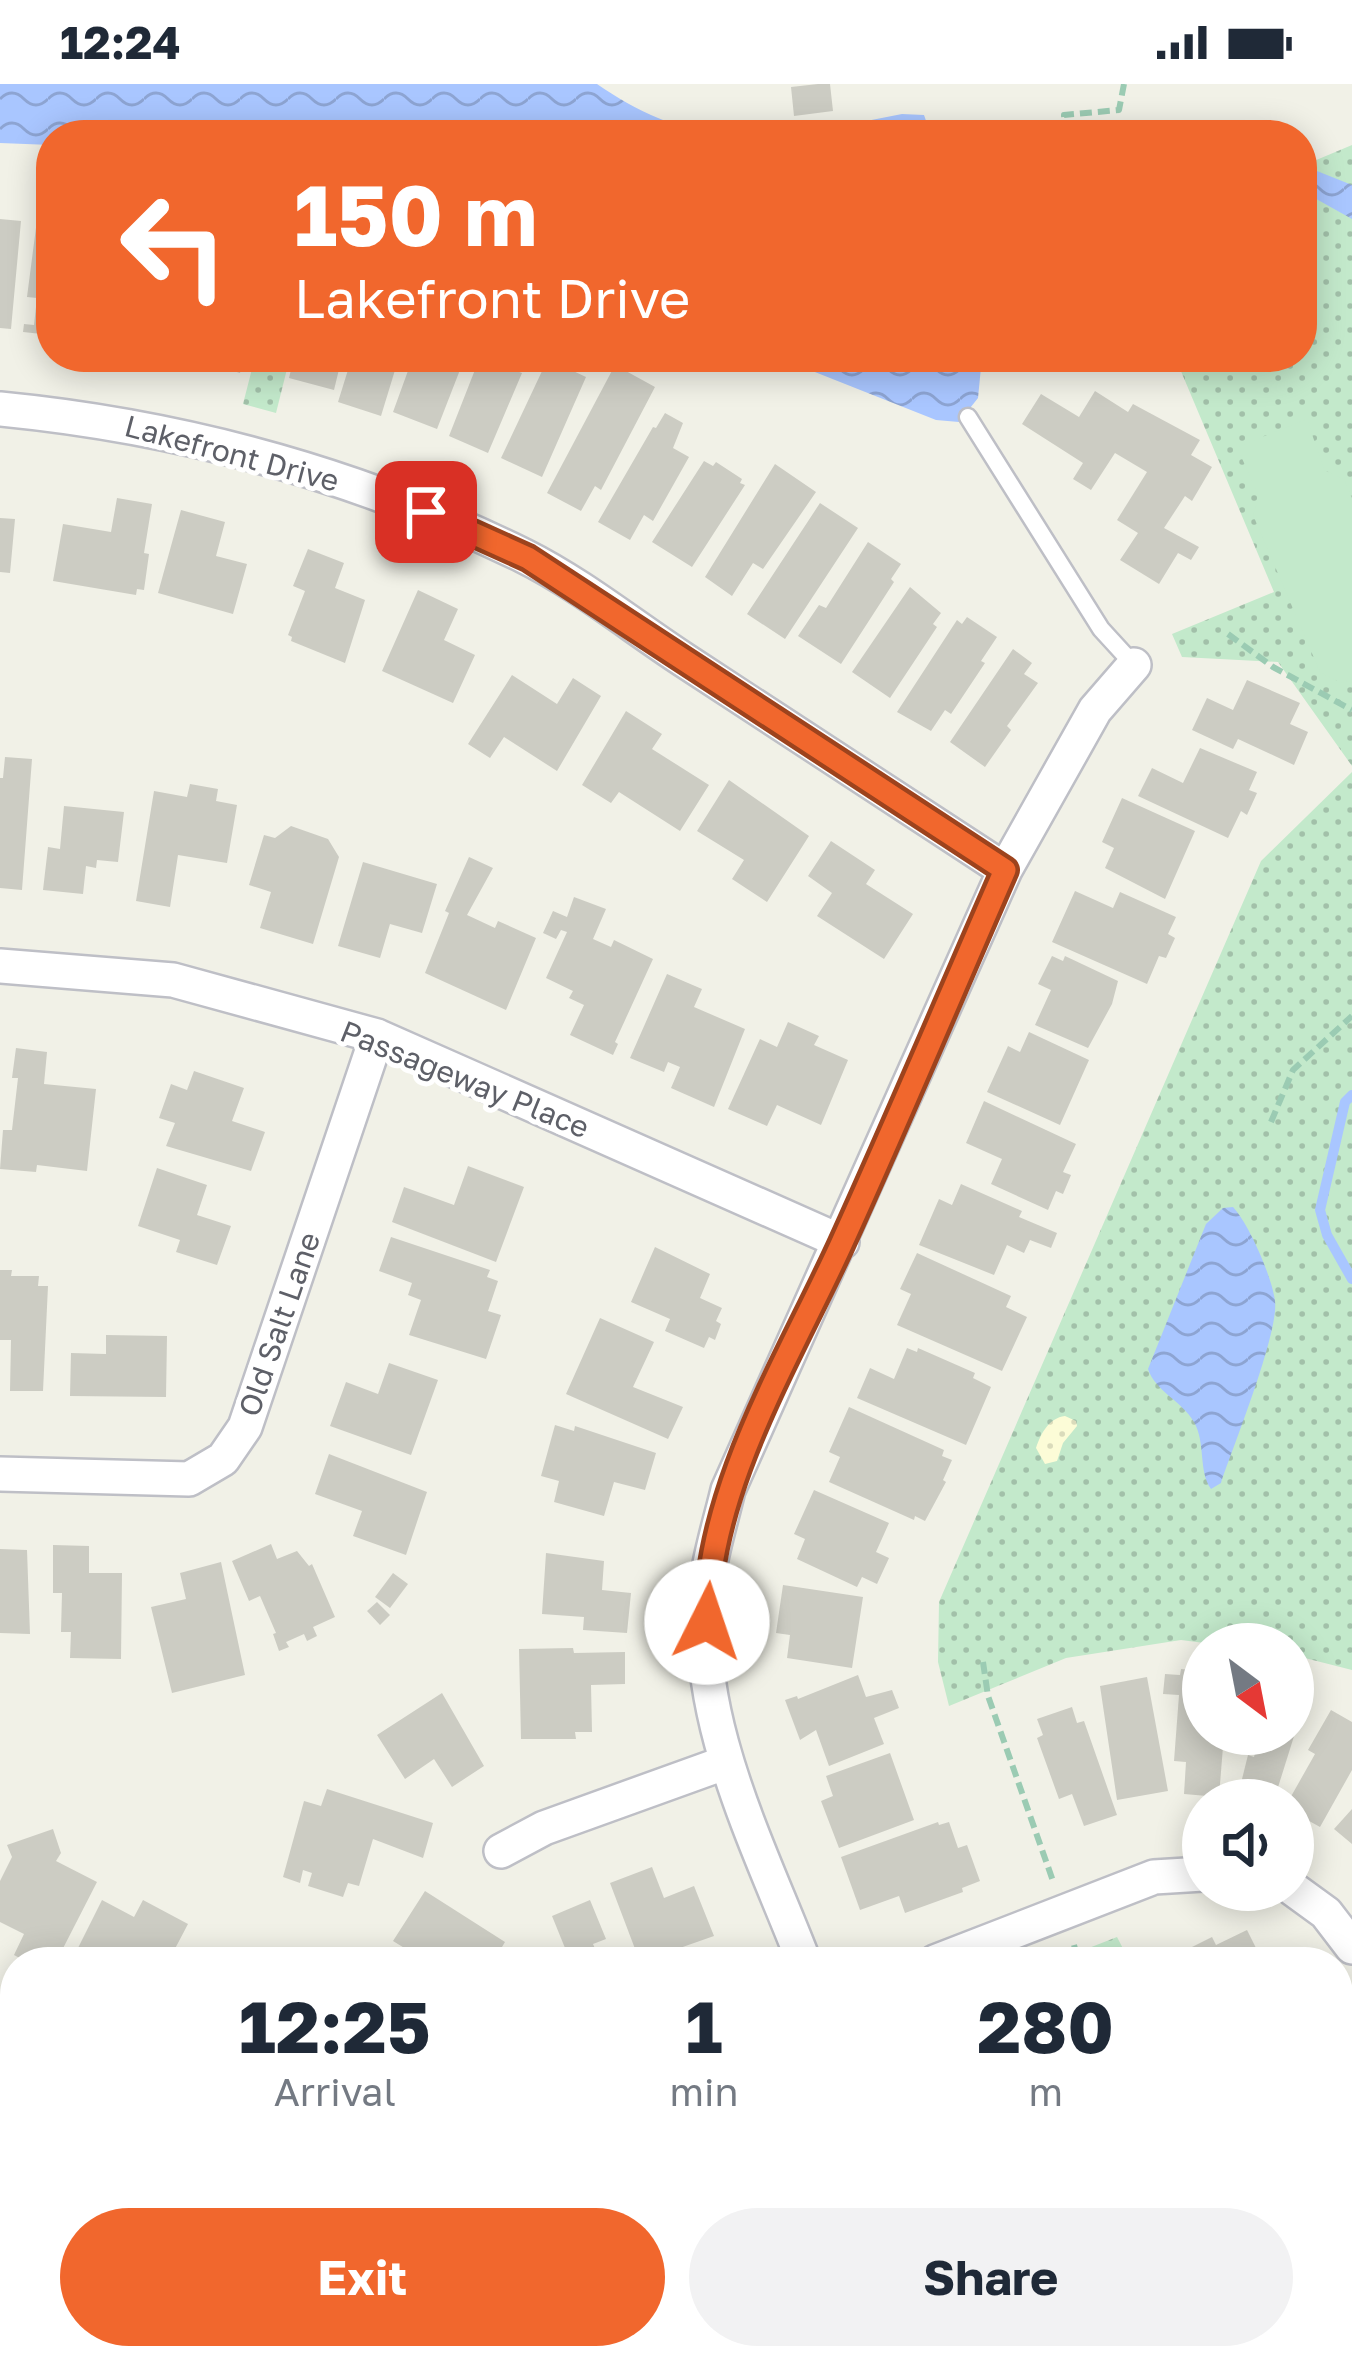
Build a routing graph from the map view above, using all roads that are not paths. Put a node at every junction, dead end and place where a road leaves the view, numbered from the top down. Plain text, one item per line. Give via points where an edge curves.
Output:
1 (0, 409) edge
2 (968, 417) dead end
3 (1134, 665) joint
4 (1005, 870) junction
5 (0, 967) edge
6 (377, 1036) junction
7 (842, 1242) junction
8 (0, 1474) edge
9 (727, 1762) junction
10 (501, 1851) dead end
11 (1182, 1875) edge
12 (1314, 1905) edge
13 (799, 1947) edge
14 (973, 1947) edge
15 (1352, 1947) edge

1 - 4 street, Lakefront Drive via 209,441 426,512 528,558
2 - 3 lane via 1101,629
3 - 4 street via 1094,710
4 - 7 street
5 - 6 street, Passageway Place via 173,980
6 - 7 street, Passageway Place
6 - 8 street, Old Salt Lane via 245,1427 223,1460 189,1479
7 - 9 street via 728,1490 712,1560 707,1662
9 - 10 street
9 - 13 street
11 - 14 street via 1154,1877
12 - 15 street

